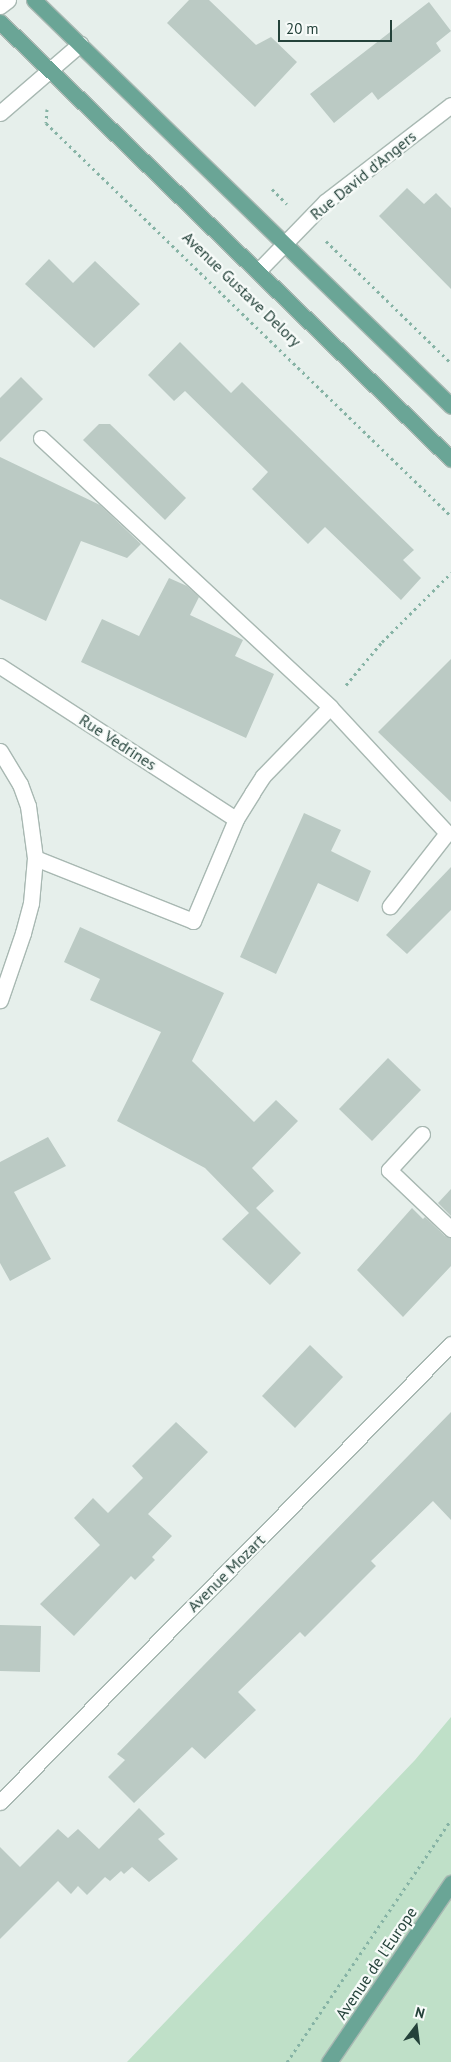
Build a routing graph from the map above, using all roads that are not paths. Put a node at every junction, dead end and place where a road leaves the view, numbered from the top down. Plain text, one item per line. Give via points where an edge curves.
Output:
1 (8, 0) edge
2 (34, 0) edge
3 (0, 6) edge
4 (0, 22) edge
5 (80, 44) junction
6 (49, 71) junction
7 (451, 105) edge
8 (0, 113) edge
9 (285, 244) junction
10 (258, 271) junction
11 (451, 406) edge
12 (41, 438) dead end
13 (451, 459) edge
14 (0, 666) edge
15 (330, 707) junction
16 (0, 750) edge
17 (236, 819) junction
18 (35, 858) junction
19 (390, 906) dead end
20 (0, 1000) edge
21 (422, 1134) dead end
22 (451, 1229) edge
23 (451, 1344) edge
24 (0, 1802) edge
25 (451, 1883) edge
26 (329, 2062) edge

1 - 3 street
2 - 5 main road
4 - 6 main road, Avenue Gustave Delory
5 - 6 street
5 - 9 main road
6 - 8 street
6 - 10 main road, Avenue Gustave Delory
7 - 9 street, Rue David d'Angers via 325,202
9 - 10 street, Rue David d'Angers
9 - 11 main road
10 - 13 main road, Avenue Gustave Delory
12 - 15 street
14 - 17 street, Rue Vedrines
15 - 17 street via 263,776
15 - 19 street via 447,833
16 - 18 street via 25,798
17 - 18 street via 193,921
18 - 20 street via 31,903
21 - 22 street via 389,1170
23 - 24 street, Avenue Mozart
25 - 26 main road, Avenue de l'Europe

